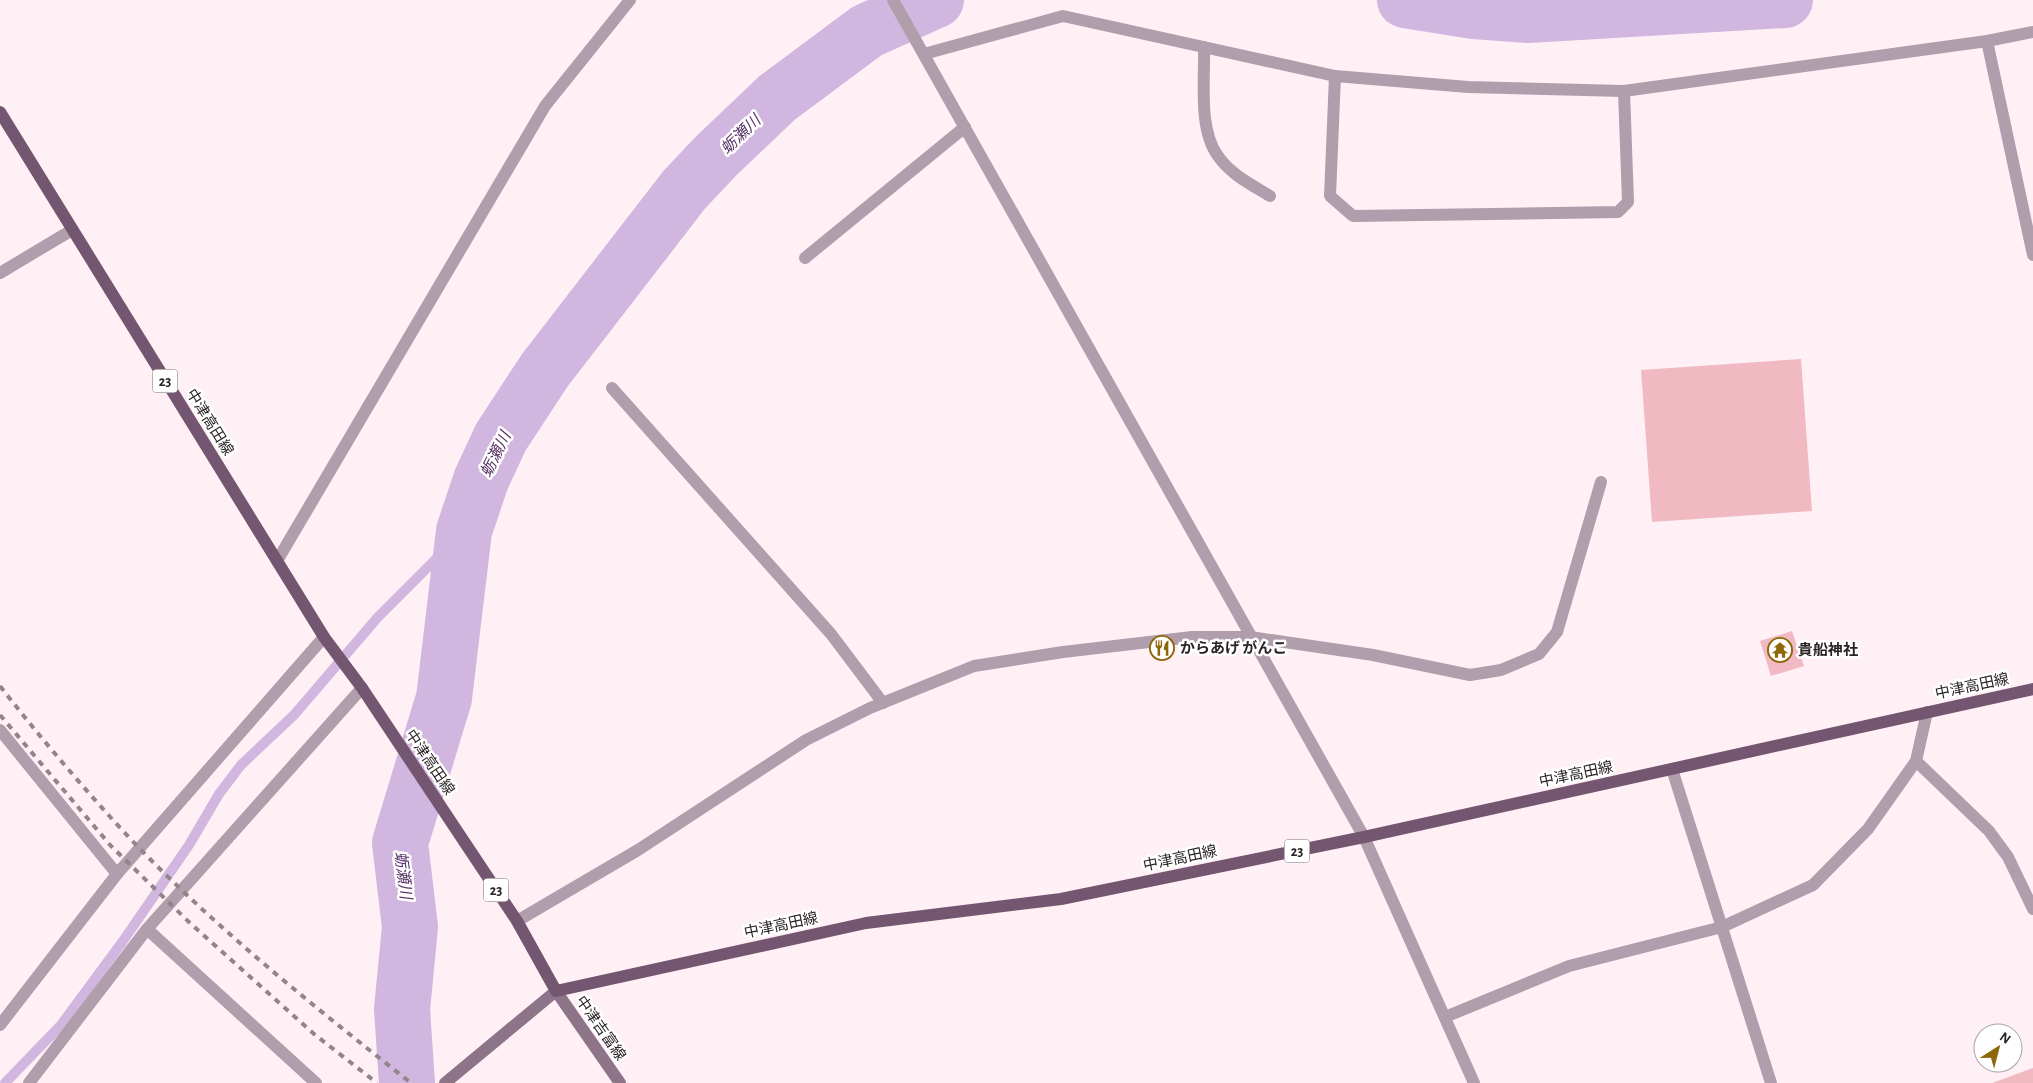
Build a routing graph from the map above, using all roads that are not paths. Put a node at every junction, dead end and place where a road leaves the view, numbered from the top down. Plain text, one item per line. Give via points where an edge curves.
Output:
1 (630, 0) edge
2 (893, 0) edge
3 (2033, 32) edge
4 (1987, 41) junction
5 (1204, 47) junction
6 (924, 54) junction
7 (1336, 76) junction
8 (1624, 91) junction
9 (0, 112) edge
10 (965, 127) junction
11 (1270, 196) dead end
12 (2028, 205) edge
13 (72, 230) junction
14 (2033, 255) edge
15 (804, 258) dead end
16 (0, 273) edge
17 (612, 388) dead end
18 (1601, 482) dead end
19 (277, 561) junction
20 (324, 637) junction
21 (1250, 637) junction
22 (362, 688) junction
23 (2033, 689) edge
24 (883, 702) junction
25 (1927, 712) junction
26 (0, 730) edge
27 (1916, 761) junction
28 (1672, 769) junction
29 (1364, 837) junction
30 (117, 874) junction
31 (2033, 909) edge
32 (517, 921) junction
33 (1722, 927) junction
34 (147, 929) junction
35 (556, 991) junction
36 (1445, 1017) junction
37 (0, 1025) edge
38 (29, 1083) edge
39 (316, 1083) edge
40 (446, 1083) edge
41 (620, 1083) edge
42 (1474, 1083) edge
43 (1770, 1083) edge

1 - 19 street via 545,106
2 - 6 street
3 - 4 street
4 - 8 street
4 - 12 street
5 - 6 street via 1063,16
5 - 7 street
5 - 11 street via 1206,132 1218,157 1238,176
6 - 10 street
7 - 8 street via 1468,87
7 - 8 street via 1330,196 1353,216 1618,212 1628,202
9 - 13 main road, 中津高田線 / 23
10 - 15 street
10 - 21 street
12 - 14 street
13 - 16 street
13 - 19 main road, 中津高田線 / 23
17 - 24 street via 831,634
18 - 21 street via 1557,632 1539,654 1501,670 1470,675 1373,654
19 - 20 main road, 中津高田線 / 23
20 - 22 main road, 中津高田線 / 23
20 - 30 street
21 - 24 street via 1192,637 974,666
21 - 29 street
22 - 32 main road, 中津高田線 / 23
22 - 34 street
23 - 25 main road, 中津高田線 / 23
24 - 32 street via 806,740 638,850
25 - 27 street
25 - 28 main road, 中津高田線 / 23
26 - 30 street
27 - 31 street via 1989,831 2008,857
27 - 33 street via 1868,829 1813,885
28 - 29 main road, 中津高田線 / 23
28 - 33 street
29 - 35 main road, 中津高田線 / 23 via 1061,899 866,924
29 - 36 street
30 - 37 street
32 - 35 main road, 中津高田線 / 23
33 - 36 street via 1568,966
33 - 43 street
34 - 38 street
34 - 39 street
35 - 40 street
35 - 41 street, 中津吉富線
36 - 42 street

